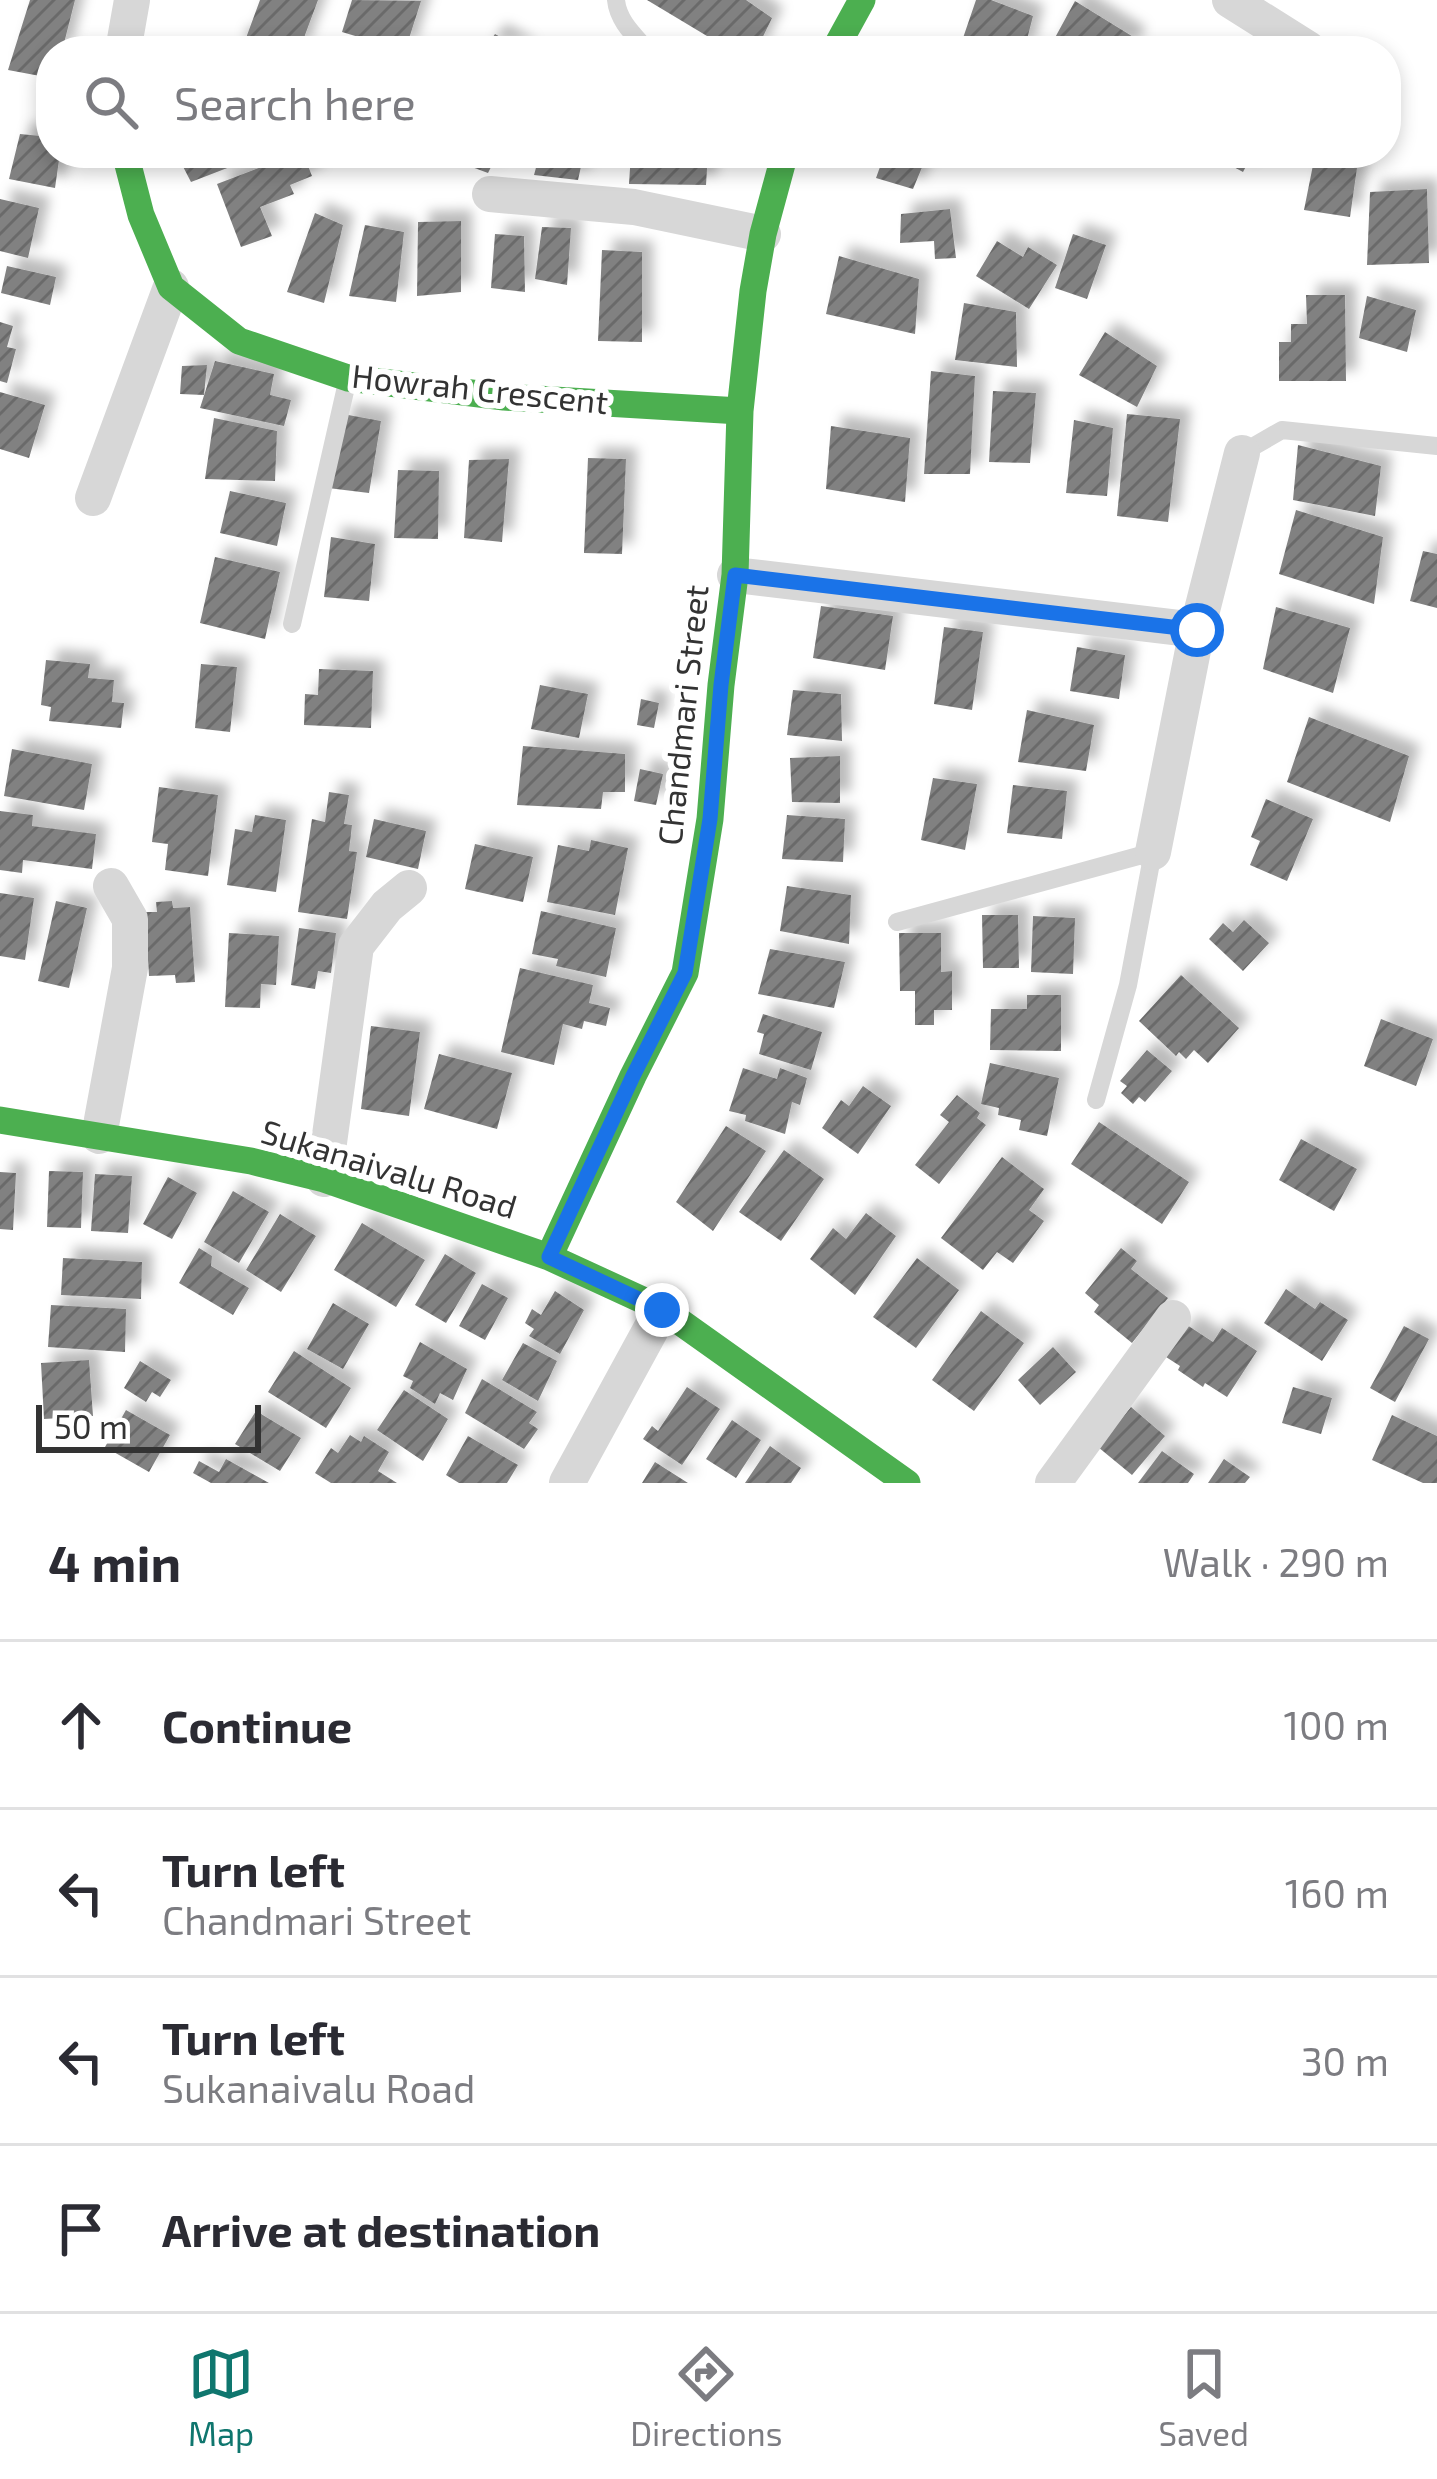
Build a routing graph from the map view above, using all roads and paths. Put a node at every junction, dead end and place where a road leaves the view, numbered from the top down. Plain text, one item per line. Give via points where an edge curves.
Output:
1 (132, 0) edge
2 (616, 0) edge
3 (862, 0) edge
4 (1230, 0) edge
5 (126, 36) edge
6 (635, 36) edge
7 (842, 36) edge
8 (1287, 36) edge
9 (129, 168) edge
10 (779, 168) edge
11 (490, 194) dead end
12 (763, 234) junction
13 (171, 287) junction
14 (348, 378) junction
15 (740, 411) junction
16 (1437, 446) edge
17 (1242, 453) joint
18 (93, 498) dead end
19 (735, 575) junction
20 (292, 624) dead end
21 (1197, 630) junction
22 (1153, 852) junction
23 (111, 886) dead end
24 (409, 887) dead end
25 (897, 922) dead end
26 (1096, 1100) dead end
27 (0, 1120) edge
28 (99, 1136) junction
29 (324, 1179) junction
30 (549, 1257) junction
31 (662, 1310) junction
32 (1173, 1318) dead end
33 (567, 1483) edge
34 (907, 1483) edge
35 (1053, 1483) edge

1 - 5 street
2 - 6 lane
3 - 7 street
4 - 8 street
9 - 13 street, Howrah Crescent
10 - 12 street, Chandmari Street
11 - 12 street via 634,207
12 - 15 street, Chandmari Street
13 - 14 street, Howrah Crescent via 239,341
13 - 18 street
14 - 15 street, Howrah Crescent
14 - 20 lane
15 - 19 street, Chandmari Street
16 - 17 lane via 1282,430
17 - 21 street
19 - 21 street
19 - 30 street, Chandmari Street via 685,973
21 - 22 street
22 - 25 lane
22 - 26 lane
23 - 28 street via 130,919 130,968
24 - 29 street via 356,946
27 - 28 street, Sukanaivalu Road
28 - 29 street, Sukanaivalu Road
29 - 30 street, Sukanaivalu Road
30 - 31 street, Sukanaivalu Road
31 - 33 street
31 - 34 street, Sukanaivalu Road
32 - 35 street

